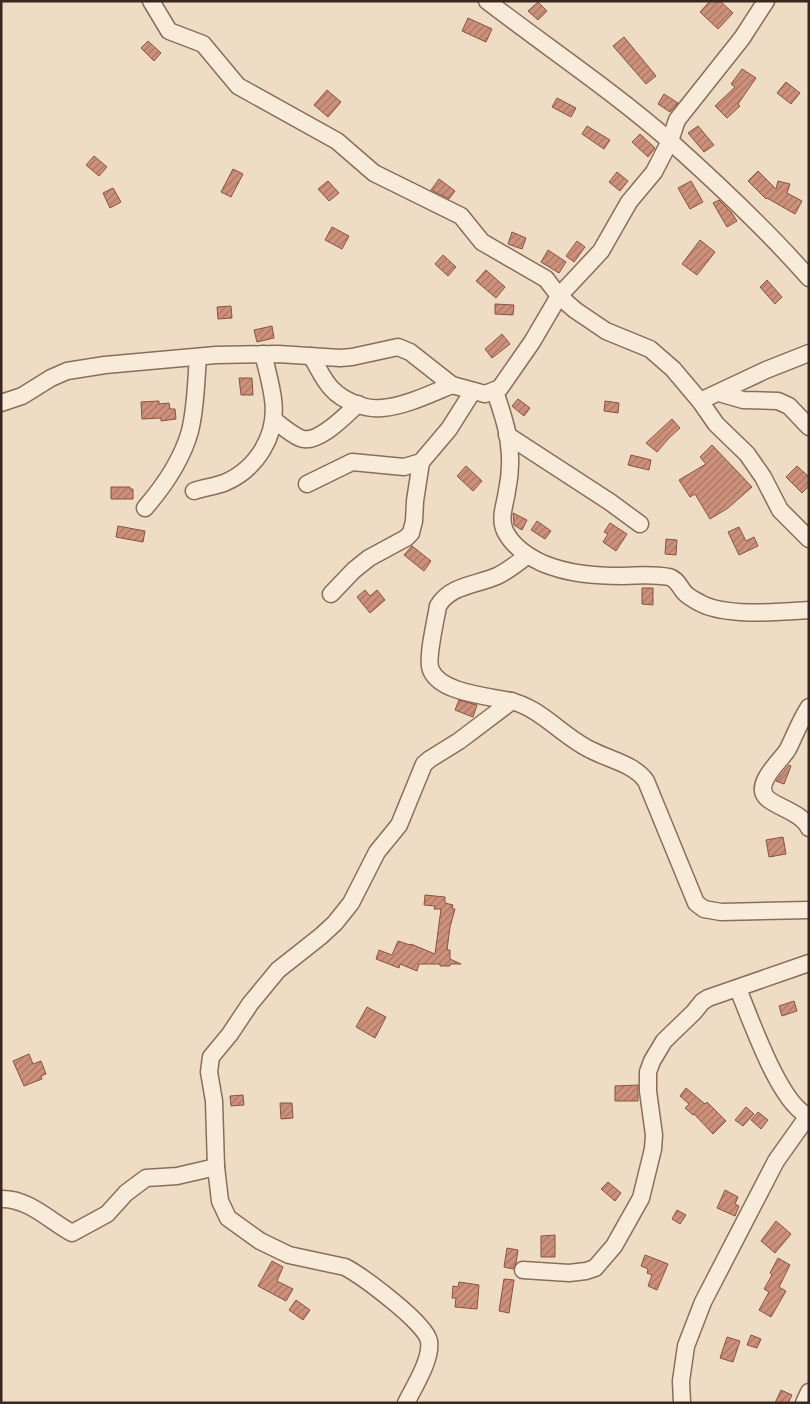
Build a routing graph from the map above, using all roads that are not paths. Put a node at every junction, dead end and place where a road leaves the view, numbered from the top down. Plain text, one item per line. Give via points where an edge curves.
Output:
1 (151, 1) edge
2 (487, 1) edge
3 (766, 1) edge
4 (670, 141) junction
5 (809, 278) edge
6 (559, 296) junction
7 (809, 353) edge
8 (264, 354) junction
9 (312, 356) junction
10 (198, 357) junction
11 (452, 385) junction
12 (495, 391) junction
13 (473, 392) junction
14 (719, 393) junction
15 (700, 401) junction
16 (1, 403) edge
17 (358, 404) junction
18 (274, 420) junction
19 (809, 427) edge
20 (507, 435) junction
21 (421, 462) junction
22 (307, 484) dead end
23 (194, 491) dead end
24 (145, 508) dead end
25 (640, 524) dead end
26 (809, 539) edge
27 (527, 556) junction
28 (331, 594) dead end
29 (809, 610) edge
30 (512, 701) junction
31 (809, 707) edge
32 (809, 828) edge
33 (809, 910) edge
34 (809, 963) edge
35 (738, 989) junction
36 (808, 1116) edge
37 (216, 1167) junction
38 (1, 1199) edge
39 (523, 1270) dead end
40 (809, 1392) edge
41 (406, 1403) edge
42 (682, 1403) edge
43 (804, 1403) edge

1 - 6 street via 168,31 203,44 238,86 337,141 374,173 462,216 482,242 546,279
2 - 4 street
3 - 4 street via 742,38 677,120
4 - 5 street via 774,238
4 - 6 street via 654,172 629,202 601,251
6 - 12 street via 532,342
6 - 15 street via 606,331 650,349 673,369
7 - 14 street
8 - 9 street
8 - 10 street
8 - 18 street via 274,400
9 - 11 street via 352,357 401,347
9 - 17 street via 332,390
10 - 16 street via 66,371 22,396
10 - 24 street via 189,432 161,490
11 - 13 street
11 - 17 street via 385,408
12 - 13 street via 485,394
12 - 20 street
13 - 21 street via 449,429
14 - 15 street
14 - 19 street via 743,400 766,399 784,403
15 - 26 street via 716,424 756,465 780,510
17 - 18 street via 337,423 310,440 300,438
18 - 23 street via 264,448 241,473
20 - 25 street
20 - 27 street via 510,445 508,490 502,523 510,540
21 - 22 street via 404,467 352,462
21 - 28 street via 411,533 369,558
27 - 29 street via 558,570 581,574 671,577 686,594 706,606 758,612
27 - 30 street via 497,576 457,589 440,602 429,661 431,672 452,687
30 - 33 street via 529,708 576,742 641,774 696,903 704,909 722,912
30 - 37 street via 424,764 399,824 378,852 351,903 321,936 278,970 211,1057 209,1072 214,1101
31 - 32 street via 788,749 772,767 764,789 769,800 781,805
34 - 35 street
35 - 36 street via 774,1074 800,1111
35 - 39 street via 702,1002 664,1041 652,1061 648,1072 648,1091 653,1149 641,1198 614,1246 595,1268 586,1272
36 - 42 street via 776,1161 703,1302 686,1346 681,1381
37 - 38 street via 177,1176 146,1178 126,1193 107,1214 72,1233 31,1206 8,1198
37 - 41 street via 220,1201 228,1218 273,1249 345,1267 371,1284 419,1325 427,1335 429,1351
40 - 43 street

